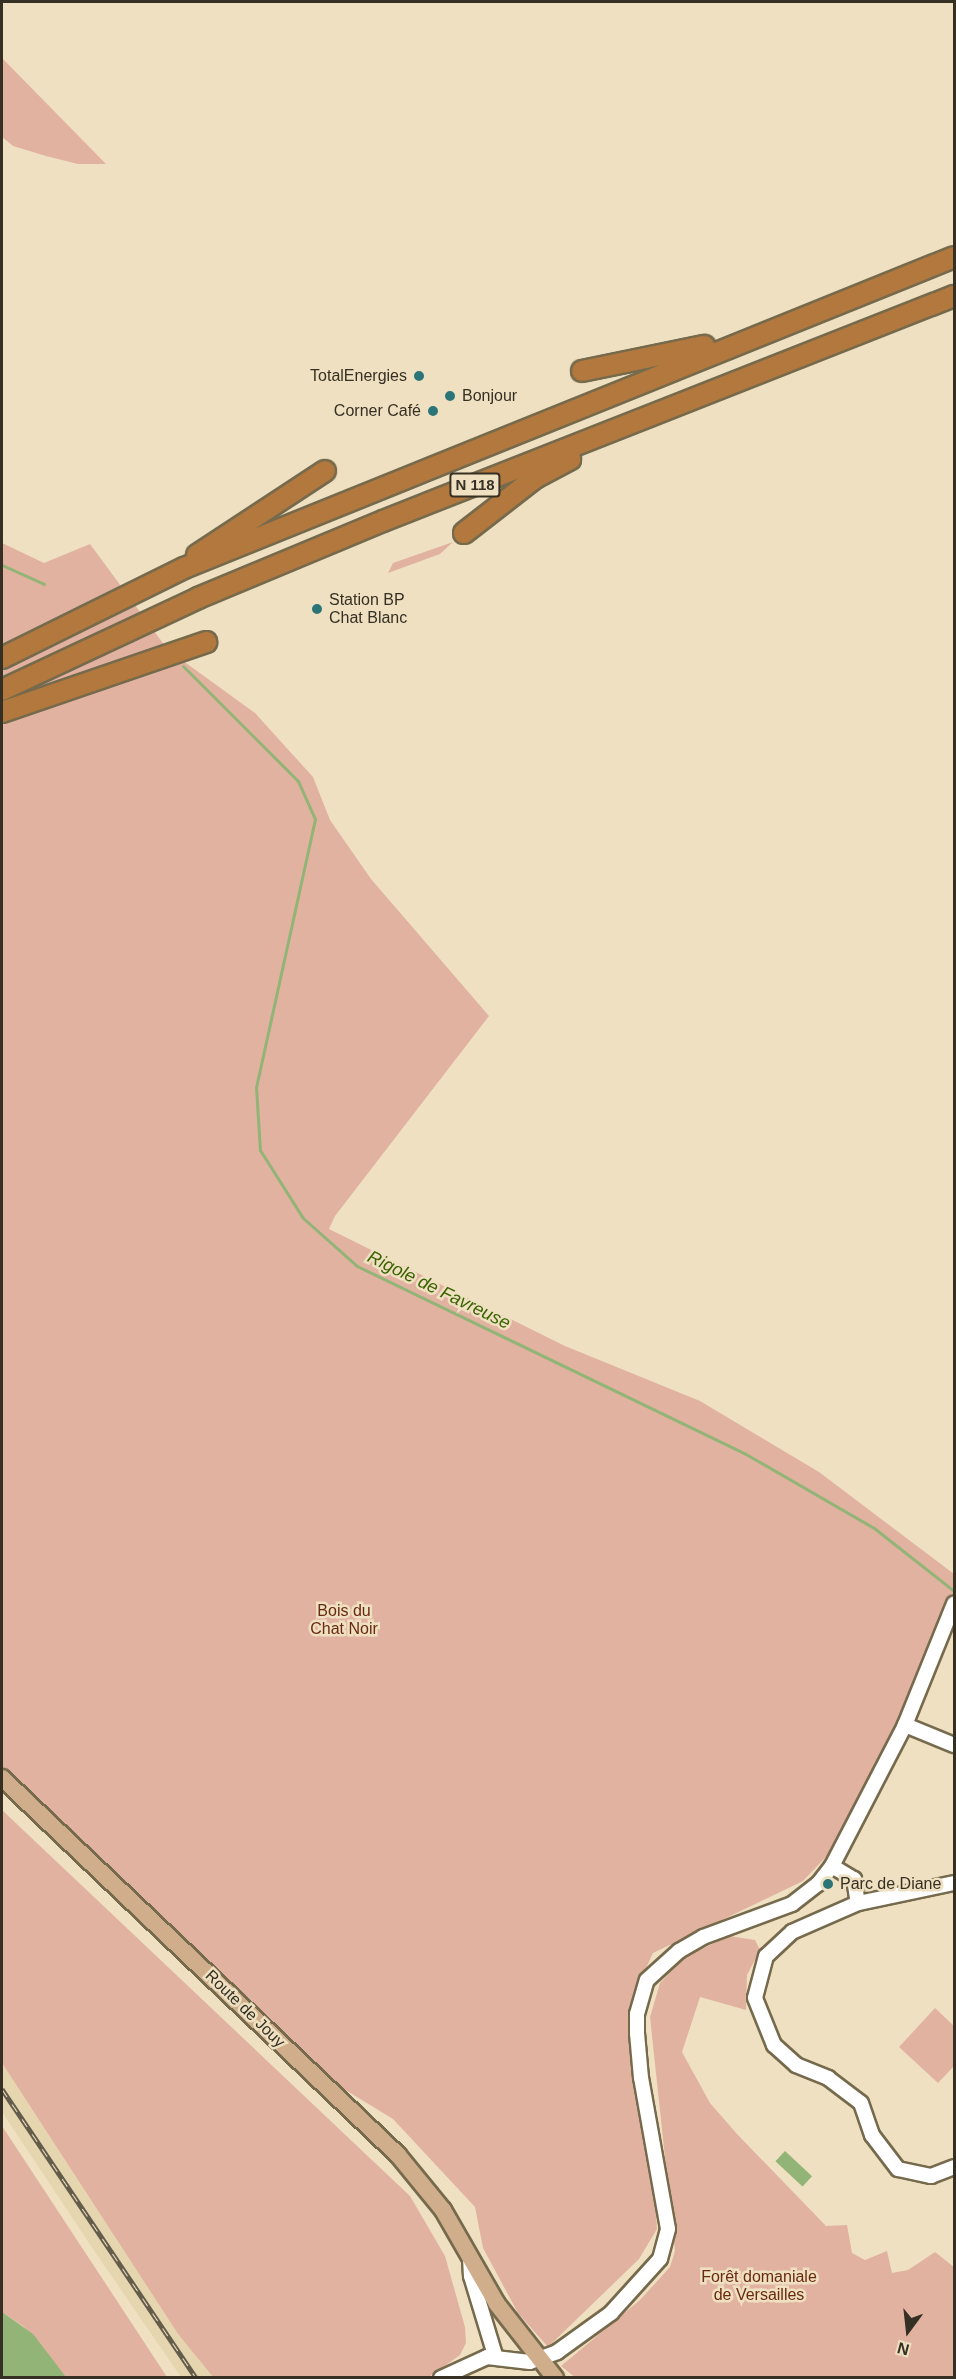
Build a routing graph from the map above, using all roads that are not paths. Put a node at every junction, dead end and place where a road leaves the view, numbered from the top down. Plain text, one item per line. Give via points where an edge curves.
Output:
1 (954, 258) edge
2 (954, 296) edge
3 (737, 344) junction
4 (582, 371) dead end
5 (582, 443) junction
6 (325, 471) dead end
7 (464, 532) dead end
8 (184, 568) junction
9 (206, 642) dead end
10 (2, 658) edge
11 (2, 690) edge
12 (2, 712) edge
13 (954, 1604) edge
14 (905, 1725) junction
15 (954, 1744) edge
16 (2, 1778) edge
17 (832, 1866) junction
18 (954, 1882) edge
19 (858, 1903) junction
20 (954, 2168) edge
21 (470, 2256) junction
22 (495, 2355) junction
23 (539, 2360) junction
24 (441, 2378) edge
25 (555, 2378) edge

1 - 3 highway, N 118
2 - 5 highway, N 118
3 - 4 highway via 714,343
3 - 8 highway, N 118
5 - 7 highway via 572,458 535,478
5 - 11 highway, N 118 via 198,598
6 - 8 highway via 203,549
8 - 10 highway, N 118
9 - 12 highway
13 - 14 street
14 - 15 street
14 - 17 street
16 - 21 main road, Route de Jouy via 398,2155 443,2210
17 - 19 street via 854,1879
17 - 23 street via 805,1897 704,1937 679,1951 647,1980 637,2014 637,2032 641,2078 664,2190 667,2240 650,2273 611,2313 557,2352
18 - 19 street
19 - 20 street via 792,1932 775,1944 761,1966 756,2007 774,2045 796,2065 828,2078 861,2103 872,2135 898,2169 931,2176
21 - 22 street, Route de Jouy via 471,2276
21 - 23 main road, Route de Jouy via 497,2304
22 - 23 street via 523,2362
22 - 24 street
23 - 25 main road, Route de Jouy

